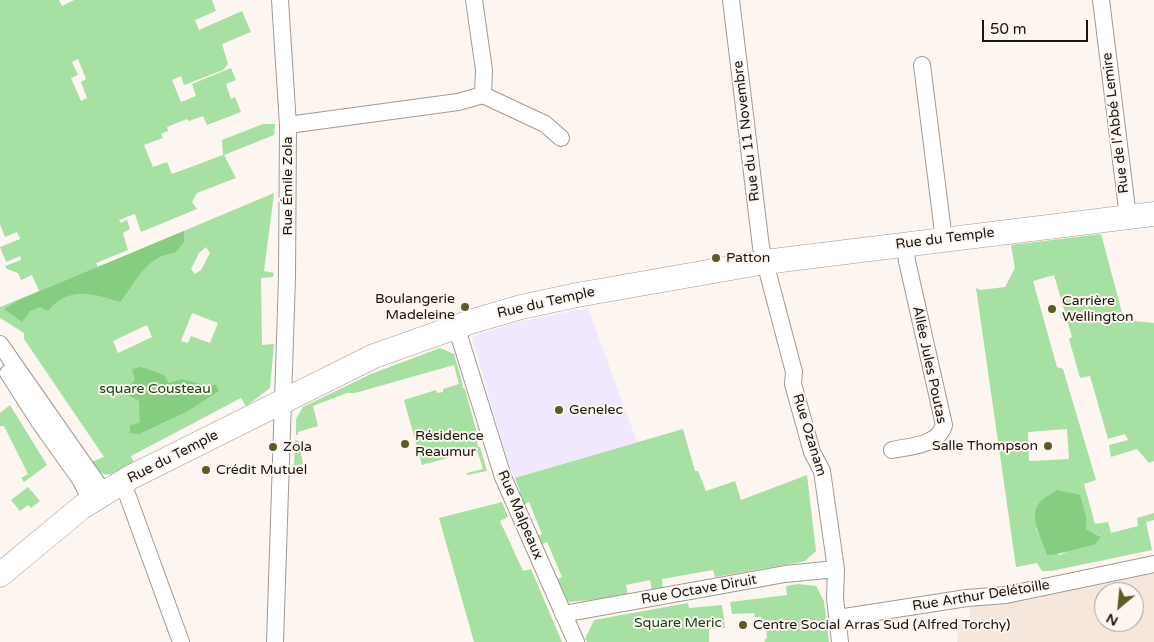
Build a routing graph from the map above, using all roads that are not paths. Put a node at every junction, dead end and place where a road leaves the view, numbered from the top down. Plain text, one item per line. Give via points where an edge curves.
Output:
1 (280, 0) edge
2 (474, 0) edge
3 (731, 0) edge
4 (1101, 0) edge
5 (922, 66) dead end
6 (482, 95) junction
7 (288, 125) junction
8 (561, 138) dead end
9 (1154, 214) edge
10 (1128, 216) junction
11 (944, 240) junction
12 (905, 244) junction
13 (765, 262) junction
14 (456, 326) junction
15 (0, 344) edge
16 (0, 360) edge
17 (282, 400) junction
18 (892, 450) dead end
19 (61, 452) junction
20 (83, 463) junction
21 (111, 493) junction
22 (1154, 564) edge
23 (836, 570) junction
24 (0, 575) edge
25 (563, 614) junction
26 (838, 618) junction
27 (181, 642) edge
28 (275, 642) edge
29 (576, 642) edge
30 (840, 642) edge

1 - 7 street, Rue Émile Zola
2 - 6 street via 484,70
3 - 13 street, Rue du 11 Novembre
4 - 10 street, Rue de l'Abbé Lemire
5 - 11 street
6 - 7 street via 458,102
6 - 8 street via 545,124
7 - 17 street, Rue Émile Zola
9 - 10 street, Rue du Temple
10 - 11 street, Rue du Temple
11 - 12 street, Rue du Temple
12 - 13 street, Rue du Temple
12 - 18 street, Allée Jules Poutas via 944,425 941,435 933,440
13 - 14 street, Rue du Temple via 521,307
13 - 23 street, Rue Ozanam via 794,372 793,384 812,452 822,471
14 - 17 street, Rue du Temple via 374,356
14 - 25 street, Rue Malpeaux via 503,477
15 - 20 street
16 - 19 street
17 - 21 street, Rue du Temple
17 - 28 street, Rue Émile Zola
19 - 20 street
19 - 21 street
20 - 21 street
21 - 24 street, Rue du Temple
21 - 27 street
22 - 26 street, Rue Arthur Delétoille via 1006,595
23 - 25 street, Rue Octave Diruit via 785,574
23 - 26 street, Rue Ozanam
25 - 29 street, Rue Malpeaux
26 - 30 street, Rue Ozanam

